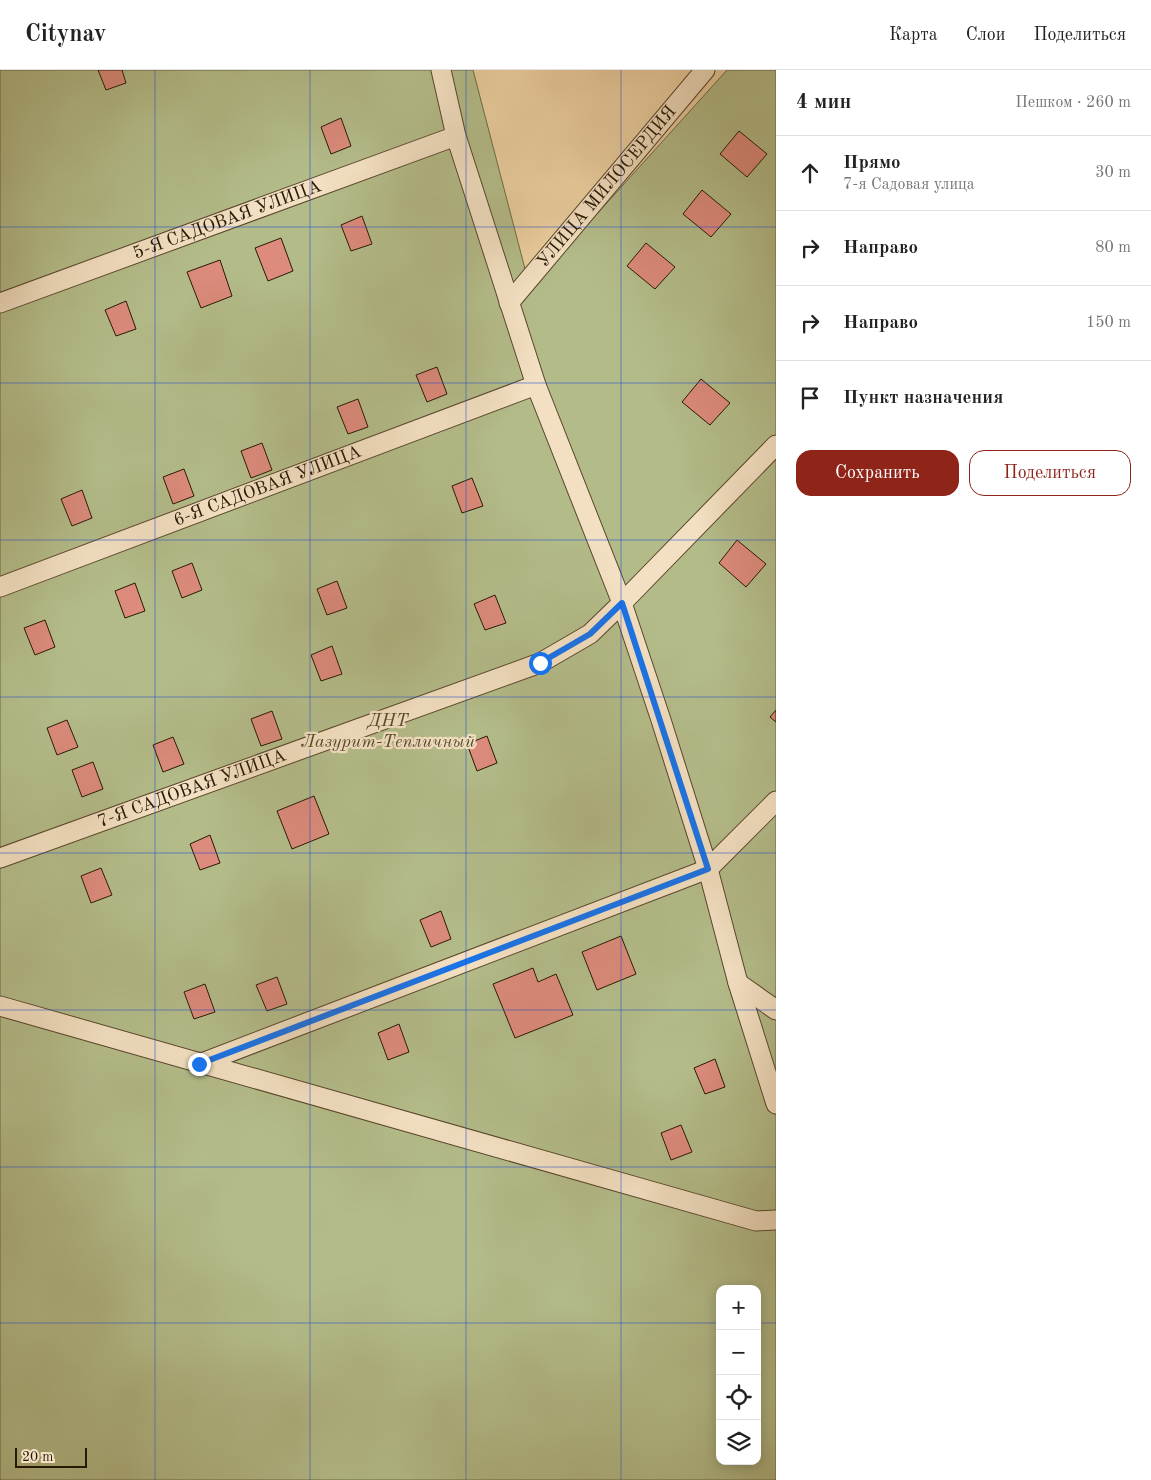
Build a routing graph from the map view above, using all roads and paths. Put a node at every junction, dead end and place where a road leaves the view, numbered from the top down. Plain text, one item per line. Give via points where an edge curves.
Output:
1 (441, 70) edge
2 (705, 70) edge
3 (456, 136) junction
4 (0, 303) edge
5 (509, 303) junction
6 (536, 385) junction
7 (776, 445) edge
8 (0, 588) edge
9 (622, 603) junction
10 (776, 801) edge
11 (0, 858) edge
12 (708, 869) junction
13 (738, 983) junction
14 (0, 1006) edge
15 (776, 1010) edge
16 (199, 1064) junction
17 (776, 1104) edge
18 (776, 1220) edge

1 - 3 street
2 - 5 street, УЛИЦА МИЛОСЕРДИЯ
3 - 4 street, 5-Я САДОВАЯ УЛИЦА
3 - 5 street
5 - 6 street
6 - 8 street, 6-Я САДОВАЯ УЛИЦА
6 - 9 street
7 - 9 street, 7-Я САДОВАЯ УЛИЦА
9 - 11 street, 7-Я САДОВАЯ УЛИЦА via 590,634 540,663
9 - 12 street
10 - 12 street
12 - 13 street
12 - 16 street
13 - 15 street
13 - 17 street
14 - 16 street
16 - 18 street via 756,1221

